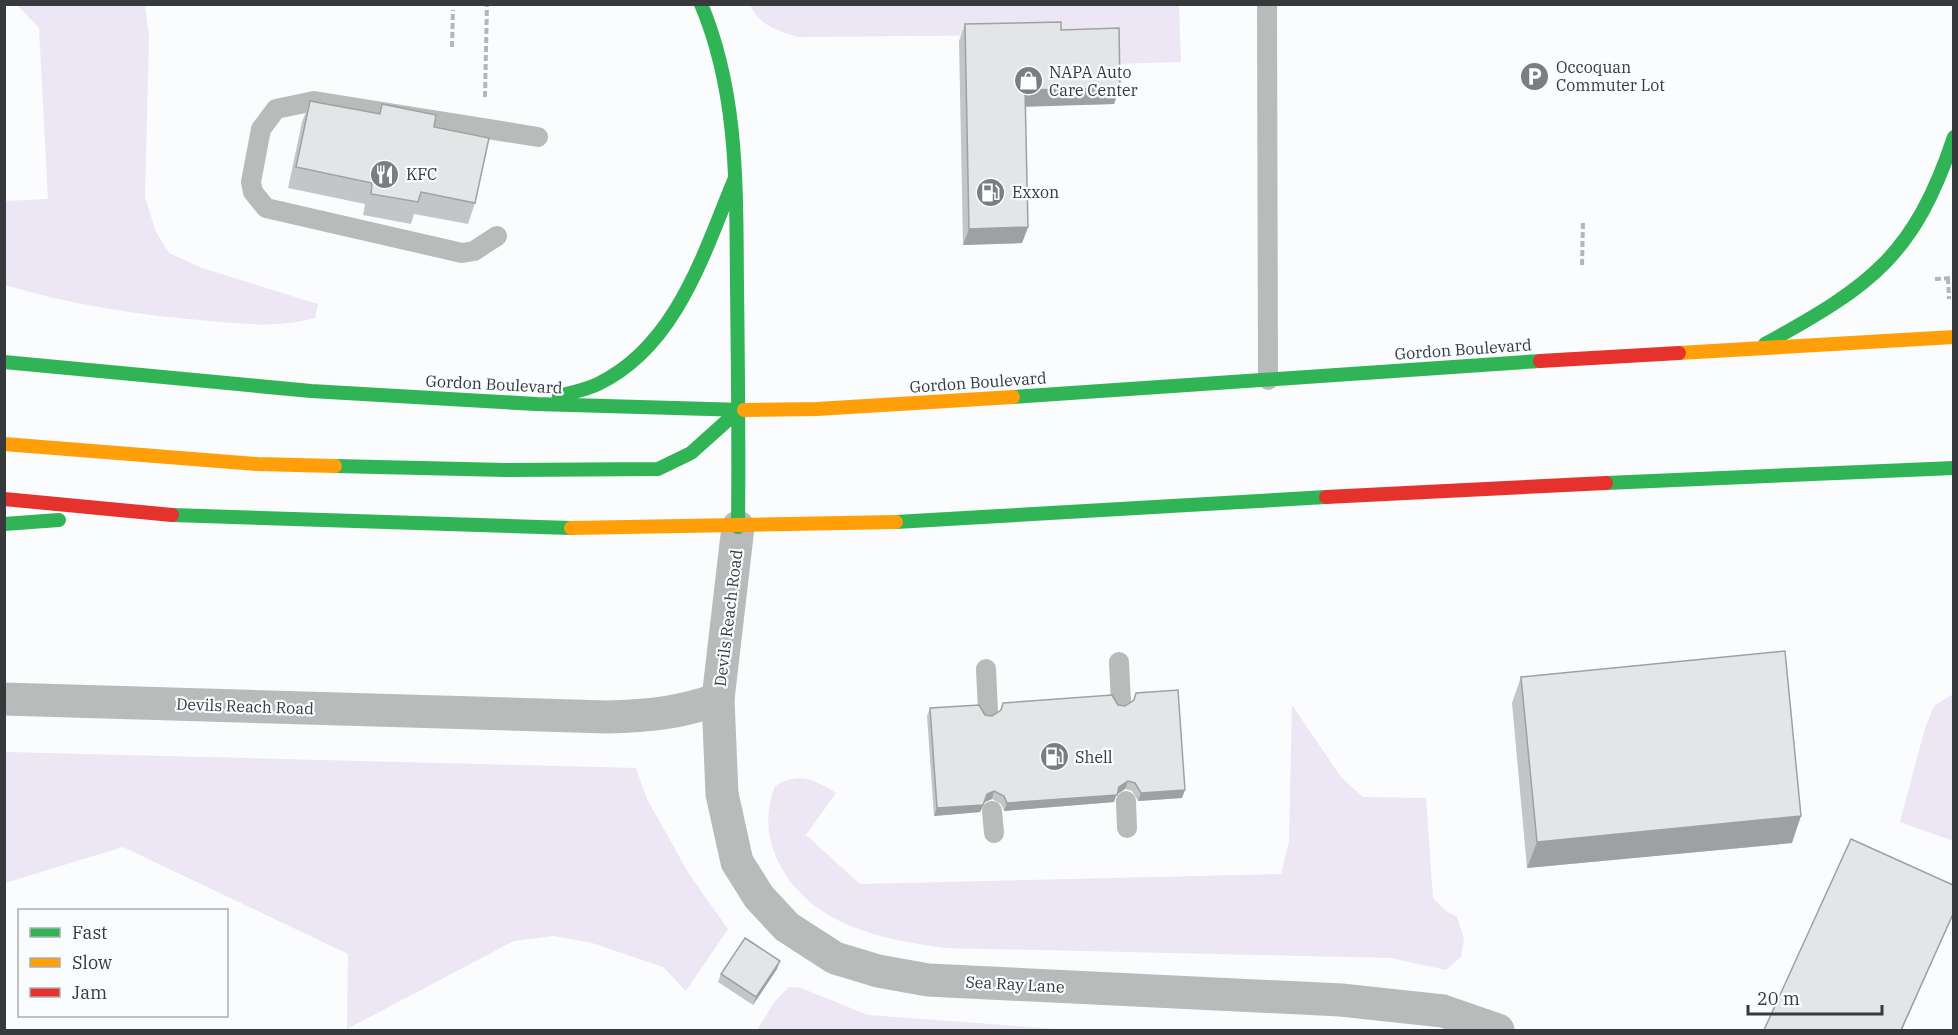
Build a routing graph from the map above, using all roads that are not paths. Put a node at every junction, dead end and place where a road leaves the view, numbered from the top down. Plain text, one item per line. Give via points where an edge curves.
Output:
1 (701, 4) edge
2 (1267, 4) edge
3 (538, 137) dead end
4 (1953, 137) edge
5 (735, 178) junction
6 (496, 236) dead end
7 (1953, 337) edge
8 (1755, 348) junction
9 (4, 362) edge
10 (1268, 380) junction
11 (536, 404) junction
12 (740, 410) junction
13 (4, 444) edge
14 (1953, 468) edge
15 (4, 499) edge
16 (137, 513) junction
17 (4, 525) edge
18 (738, 527) junction
19 (1119, 662) dead end
20 (986, 669) dead end
21 (4, 699) edge
22 (718, 699) junction
23 (1121, 702) dead end
24 (988, 712) dead end
25 (1126, 801) dead end
26 (992, 812) dead end
27 (1127, 828) dead end
28 (994, 833) dead end
29 (1498, 1030) edge

1 - 5 main road, Devils Reach Road via 729,93
2 - 10 lane
3 - 6 lane via 314,101 276,109 261,129 251,183 266,208 462,253 474,251
4 - 8 main road via 1941,179 1917,227 1898,253 1862,287 1819,315
5 - 11 main road via 678,307 659,335 641,355 601,383
5 - 12 main road, Devils Reach Road
7 - 8 main road, Gordon Boulevard
8 - 10 main road, Gordon Boulevard
9 - 11 main road, Gordon Boulevard via 311,391
10 - 12 main road, Gordon Boulevard via 817,409
11 - 12 main road, Gordon Boulevard
12 - 13 main road via 688,456 658,469 257,464
12 - 18 main road, Devils Reach Road
14 - 18 main road via 1396,492 851,525
15 - 16 main road
16 - 17 main road
16 - 18 main road via 521,528
18 - 22 street, Devils Reach Road
19 - 23 lane
20 - 24 lane
21 - 22 street, Devils Reach Road via 607,717 687,711
22 - 29 street, Sea Ray Lane via 722,794 737,862 759,897 787,927 835,958 928,980 1341,999 1443,1011
25 - 27 lane
26 - 28 lane

